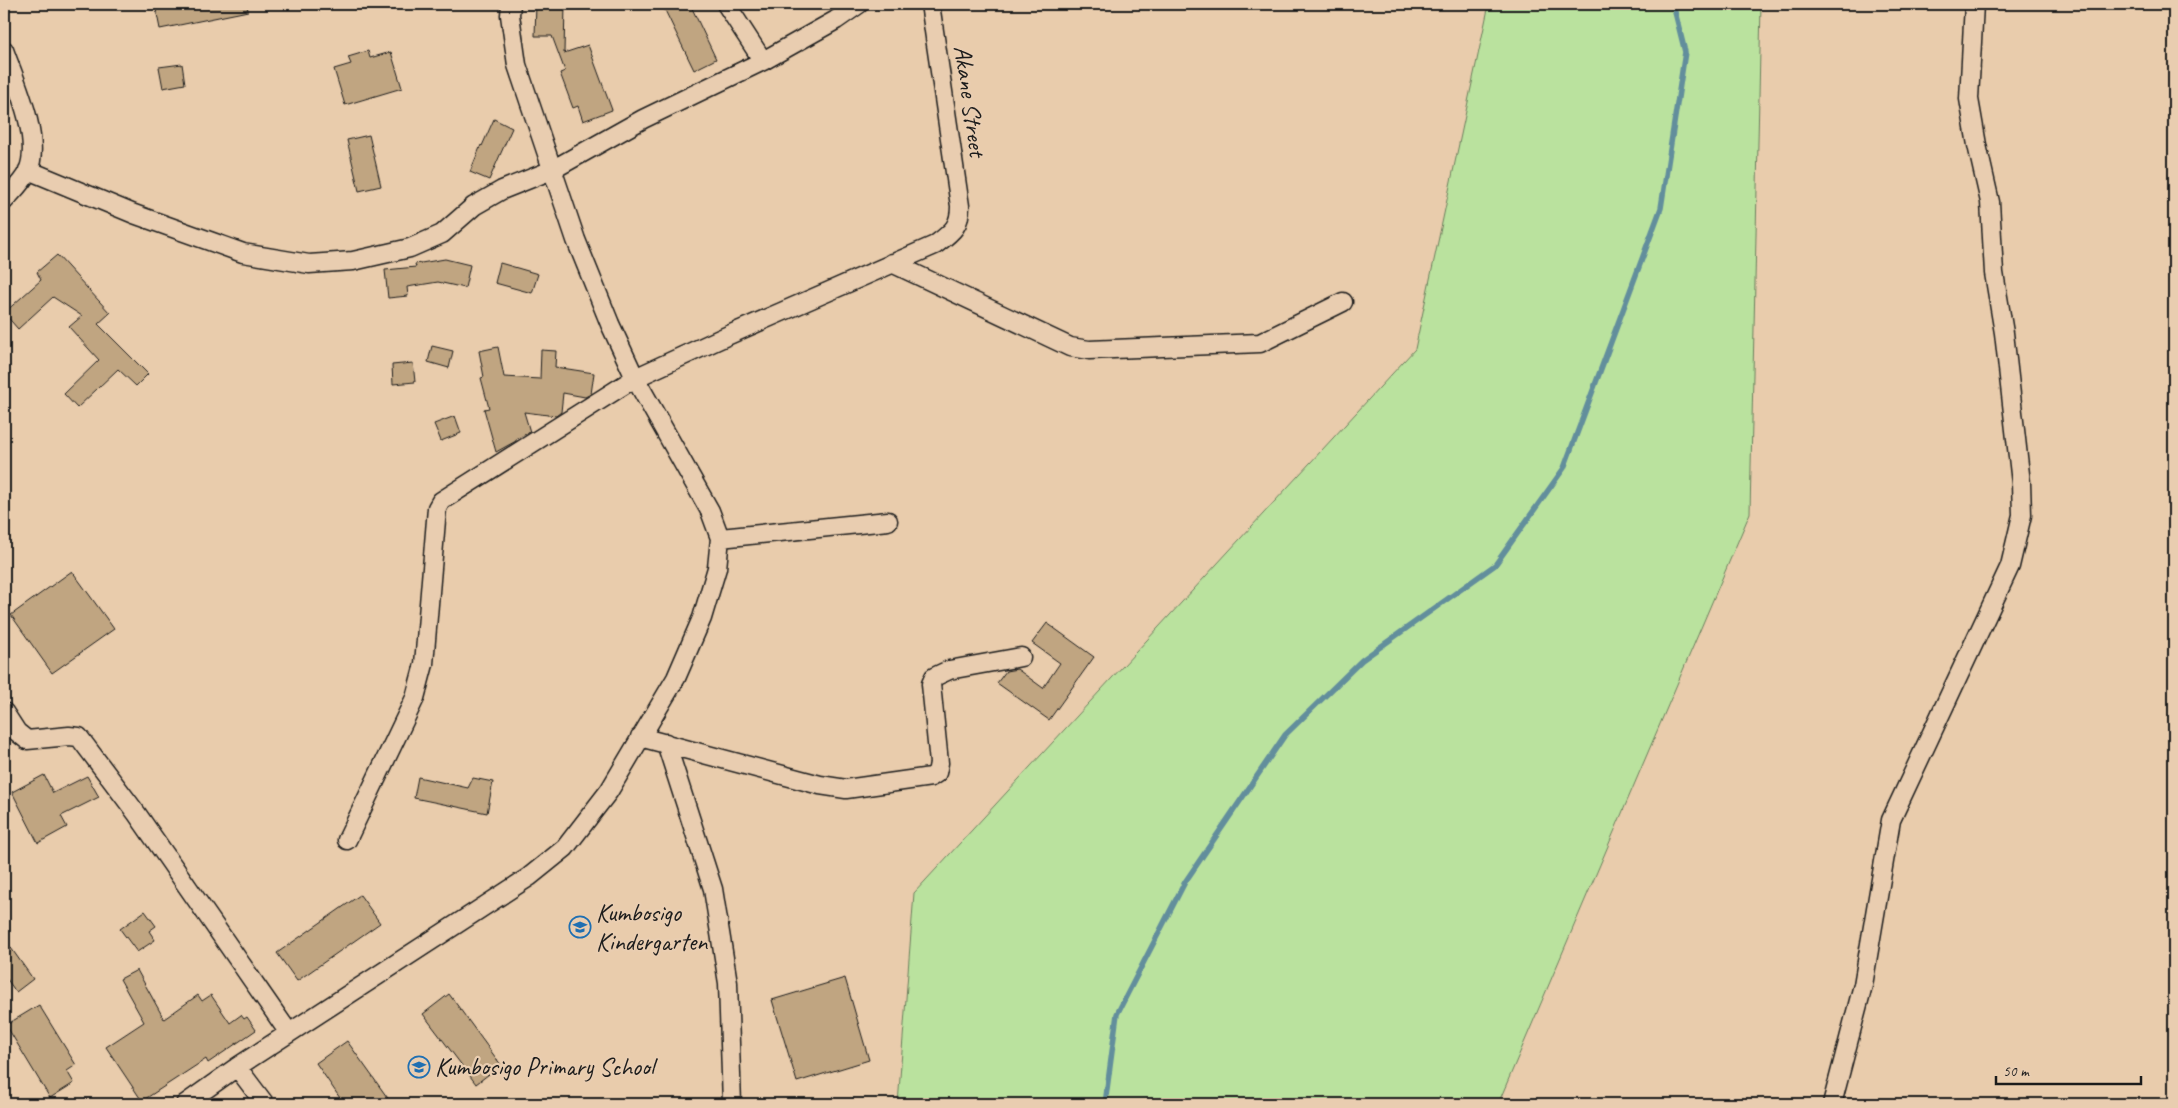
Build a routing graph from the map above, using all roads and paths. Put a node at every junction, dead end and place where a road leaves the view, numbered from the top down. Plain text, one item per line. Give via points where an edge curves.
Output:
1 (511, 4) edge
2 (726, 4) edge
3 (860, 4) edge
4 (930, 4) edge
5 (1974, 4) edge
6 (4, 50) edge
7 (763, 61) junction
8 (28, 170) junction
9 (552, 170) junction
10 (4, 201) edge
11 (892, 263) junction
12 (1343, 302) dead end
13 (635, 378) junction
14 (888, 520) dead end
15 (720, 538) junction
16 (1021, 657) dead end
17 (4, 712) edge
18 (640, 737) junction
19 (666, 743) junction
20 (347, 840) dead end
21 (289, 1033) junction
22 (237, 1068) junction
23 (185, 1104) edge
24 (265, 1104) edge
25 (732, 1104) edge
26 (1832, 1104) edge

1 - 9 street via 517,65
2 - 7 street
3 - 7 street
4 - 11 street, Akane Street via 960,220 954,230 935,244
5 - 26 street via 1969,99 1990,202 1994,273 2005,343 2022,515 2010,566 1891,820 1862,985
6 - 8 street via 27,115 32,142
7 - 9 street via 643,119
8 - 9 street via 134,214 243,253 310,264 353,261 410,248 442,234 474,206 502,190
8 - 10 street
9 - 13 street via 588,272
11 - 12 street via 1070,347 1089,350 1260,343
11 - 13 street
13 - 15 street via 710,511
13 - 20 street via 441,501 437,508 424,664 415,698
14 - 15 street
15 - 18 street via 717,568 702,618 676,678
16 - 19 street via 949,670 934,677 931,684 939,763 937,773 931,777 846,789
17 - 21 street via 17,732 28,740 80,737
18 - 19 street
18 - 21 street via 609,791 565,848 529,877
19 - 25 street via 713,889 728,983
21 - 22 street
22 - 23 street
22 - 24 street

